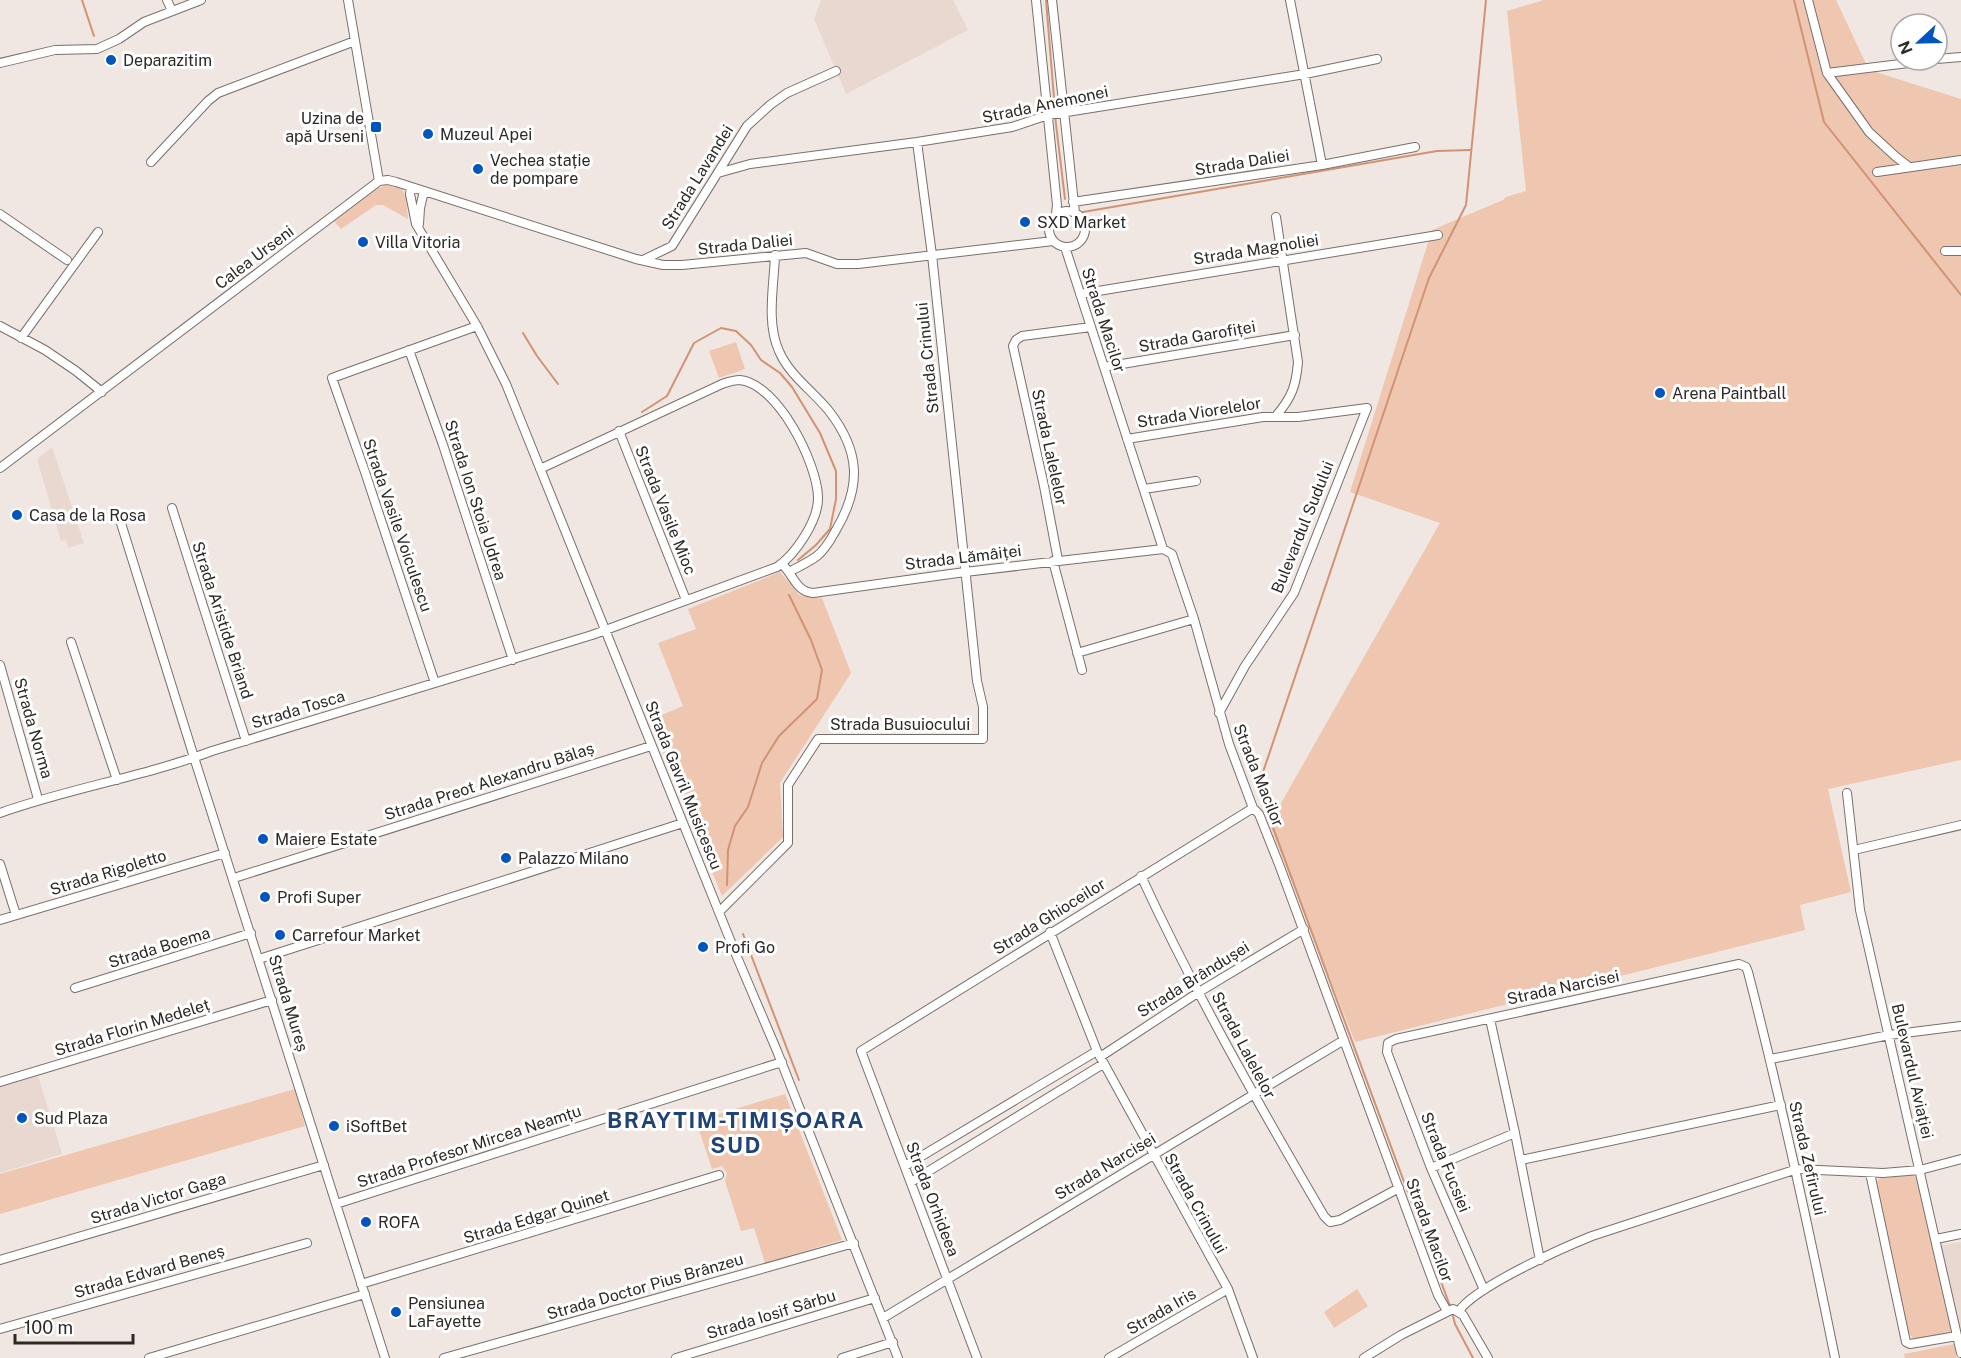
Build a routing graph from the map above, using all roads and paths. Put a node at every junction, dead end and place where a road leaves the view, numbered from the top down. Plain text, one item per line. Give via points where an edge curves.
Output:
1 (167, 0) edge
2 (201, 0) edge
3 (348, 0) edge
4 (1036, 0) edge
5 (1052, 0) edge
6 (1290, 0) edge
7 (1808, 0) edge
8 (172, 11) junction
9 (355, 41) junction
10 (1377, 59) dead end
11 (0, 63) edge
12 (1889, 66) edge
13 (836, 71) dead end
14 (1827, 73) junction
15 (1305, 74) junction
16 (1062, 113) junction
17 (1049, 115) junction
18 (917, 142) junction
19 (1415, 147) dead end
20 (1961, 160) edge
21 (152, 162) dead end
22 (1322, 165) junction
23 (1910, 167) junction
24 (1877, 172) dead end
25 (718, 173) junction
26 (379, 181) junction
27 (411, 187) junction
28 (424, 191) junction
29 (1073, 202) junction
30 (1075, 213) junction
31 (0, 214) edge
32 (1056, 214) junction
33 (1276, 217) dead end
34 (98, 232) dead end
35 (421, 233) junction
36 (1438, 234) dead end
37 (1053, 241) junction
38 (1065, 247) junction
39 (1945, 251) dead end
40 (1961, 251) edge
41 (775, 255) junction
42 (932, 255) junction
43 (67, 260) dead end
44 (644, 260) junction
45 (1283, 260) junction
46 (1080, 294) junction
47 (0, 326) edge
48 (477, 326) junction
49 (1091, 327) junction
50 (1295, 335) junction
51 (21, 338) junction
52 (409, 350) junction
53 (1104, 368) junction
54 (102, 392) junction
55 (1367, 408) joint
56 (1276, 416) junction
57 (619, 431) junction
58 (1127, 439) junction
59 (0, 468) edge
60 (540, 469) junction
61 (1196, 481) dead end
62 (1144, 489) junction
63 (172, 508) dead end
64 (120, 520) dead end
65 (1163, 549) junction
66 (1055, 561) junction
67 (782, 564) junction
68 (789, 572) junction
69 (965, 572) junction
70 (686, 600) junction
71 (1194, 619) junction
72 (604, 630) junction
73 (71, 642) dead end
74 (1077, 653) junction
75 (513, 660) junction
76 (0, 665) edge
77 (1082, 670) dead end
78 (435, 683) junction
79 (1220, 713) junction
80 (983, 739) joint
81 (246, 741) junction
82 (651, 746) junction
83 (194, 758) junction
84 (117, 780) junction
85 (1847, 793) dead end
86 (39, 799) junction
87 (1253, 807) junction
88 (0, 813) edge
89 (683, 823) junction
90 (1961, 825) edge
91 (1854, 850) junction
92 (225, 853) junction
93 (0, 864) edge
94 (1141, 876) junction
95 (234, 878) junction
96 (719, 912) junction
97 (16, 915) junction
98 (0, 920) edge
99 (1304, 929) junction
100 (1050, 932) junction
101 (251, 933) junction
102 (259, 959) junction
103 (1746, 967) joint
104 (75, 988) dead end
105 (1199, 992) junction
106 (272, 1000) junction
107 (1490, 1018) junction
108 (1961, 1026) edge
109 (1889, 1035) junction
110 (1344, 1040) junction
111 (1388, 1043) joint
112 (861, 1051) joint
113 (1100, 1057) junction
114 (1771, 1059) junction
115 (782, 1062) junction
116 (0, 1082) edge
117 (1252, 1093) junction
118 (1781, 1105) junction
119 (1515, 1133) junction
120 (1152, 1155) junction
121 (1961, 1159) edge
122 (1521, 1160) junction
123 (324, 1164) junction
124 (905, 1167) junction
125 (1431, 1168) junction
126 (1797, 1169) junction
127 (1920, 1170) junction
128 (1870, 1173) junction
129 (719, 1174) dead end
130 (911, 1182) junction
131 (1399, 1188) junction
132 (336, 1204) junction
133 (1961, 1234) edge
134 (1936, 1239) junction
135 (307, 1243) dead end
136 (854, 1243) junction
137 (0, 1260) edge
138 (1540, 1260) junction
139 (947, 1279) junction
140 (361, 1284) junction
141 (1228, 1289) junction
142 (1484, 1290) junction
143 (364, 1294) junction
144 (875, 1298) junction
145 (1452, 1310) junction
146 (883, 1318) junction
147 (0, 1329) edge
148 (1957, 1336) junction
149 (893, 1342) junction
150 (1961, 1353) edge
151 (149, 1358) edge
152 (384, 1358) edge
153 (444, 1358) edge
154 (676, 1358) edge
155 (842, 1358) edge
156 (898, 1358) edge
157 (977, 1358) edge
158 (1109, 1358) edge
159 (1253, 1358) edge
160 (1364, 1358) edge
161 (1488, 1358) edge
162 (1835, 1358) edge

1 - 8 street
2 - 8 street
3 - 9 street
4 - 17 street
5 - 16 street
6 - 15 street
7 - 14 street
8 - 11 street via 97,49 55,50
9 - 21 street via 218,93
9 - 26 street
10 - 15 street, Strada Anemonei
12 - 14 street
13 - 25 street, Strada Lavandei via 770,105 747,126
14 - 23 street via 1869,132
15 - 16 street, Strada Anemonei
15 - 22 street
16 - 17 street, Strada Anemonei
16 - 29 street
17 - 18 street, Strada Anemonei via 1012,127
17 - 32 street
18 - 25 street, Strada Anemonei via 750,164
18 - 42 street, Strada Crinului
19 - 22 street, Strada Daliei
20 - 23 street
22 - 29 street, Strada Daliei
23 - 24 street
25 - 44 street, Strada Lavandei via 672,246
26 - 27 street, Strada Daliei
26 - 54 street, Calea Urseni
27 - 28 street, Strada Daliei
27 - 35 street, Strada Gavril Musicescu via 412,211
28 - 35 street via 419,214
28 - 44 street, Strada Daliei
29 - 30 street
30 - 32 street
30 - 38 street via 1084,223 1083,238 1072,247
31 - 43 street
32 - 37 street via 1050,222
33 - 45 street
34 - 51 street
35 - 48 street, Strada Gavril Musicescu
36 - 45 street, Strada Magnoliei
37 - 38 street
37 - 42 street, Strada Daliei
38 - 46 street, Strada Macilor
39 - 40 street
41 - 42 street, Strada Daliei via 806,253 844,265
41 - 44 street, Strada Daliei via 682,265
41 - 68 street via 776,345 786,364 836,421 849,444 855,471 845,514 825,548
42 - 69 street, Strada Crinului
45 - 46 street, Strada Magnoliei
45 - 50 street
46 - 49 street, Strada Macilor
47 - 51 street
48 - 52 street
48 - 60 street, Strada Gavril Musicescu via 506,384
49 - 53 street, Strada Macilor
49 - 66 street, Strada Lalelelor via 1022,336 1013,346 1044,486
50 - 53 street, Strada Garofiței
50 - 56 street via 1296,382 1291,397
51 - 54 street
52 - 75 street, Strada Ion Stoia Udrea
52 - 78 street, Strada Vasile Voiculescu via 332,378
53 - 58 street, Strada Macilor
54 - 59 street, Calea Urseni
55 - 56 street, Strada Viorelelor
55 - 79 street, Bulevardul Sudului via 1294,593 1245,666
56 - 58 street, Strada Viorelelor
57 - 60 street
57 - 67 street via 732,381 758,387 783,412 798,436 818,495 806,533
57 - 70 street, Strada Vasile Mioc
58 - 62 street, Strada Macilor
60 - 72 street, Strada Gavril Musicescu
61 - 62 street
62 - 65 street, Strada Macilor
63 - 81 street, Strada Aristide Briand
64 - 83 street, Strada Mureș
65 - 66 street, Strada Lămâiței
65 - 71 street, Strada Macilor via 1172,554
66 - 69 street, Strada Lămâiței
66 - 74 street, Strada Lalelelor
67 - 68 street, Strada Lămâiței
67 - 70 street
68 - 69 street, Strada Lămâiței via 801,590 813,593
69 - 80 street, Strada Crinului via 983,707
70 - 72 street, Strada Tosca
71 - 74 street
71 - 79 street, Strada Macilor
72 - 75 street, Strada Tosca
72 - 82 street, Strada Gavril Musicescu
73 - 84 street
74 - 77 street, Strada Lalelelor
75 - 78 street, Strada Tosca
76 - 86 street, Strada Norma
78 - 81 street, Strada Tosca
79 - 87 street, Strada Macilor
80 - 96 street, Strada Busuiocului via 818,739 788,785 788,843
81 - 83 street, Strada Tosca
82 - 89 street, Strada Gavril Musicescu
82 - 95 street, Strada Preot Alexandru Bălaș
83 - 84 street, Strada Tosca
83 - 92 street, Strada Mureș
84 - 86 street, Strada Tosca
85 - 91 street, Bulevardul Aviației
86 - 88 street, Strada Tosca
87 - 94 street, Strada Ghioceilor
87 - 99 street, Strada Macilor
89 - 96 street, Strada Gavril Musicescu
89 - 102 street
90 - 91 street
91 - 109 street, Bulevardul Aviației via 1860,910
92 - 95 street, Strada Mureș
92 - 97 street, Strada Rigoletto
93 - 97 street
94 - 100 street, Strada Ghioceilor
94 - 105 street, Strada Lalelelor
95 - 101 street, Strada Mureș
96 - 115 street, Strada Gavril Musicescu
97 - 98 street, Strada Rigoletto
99 - 105 street, Strada Brândușei
99 - 110 street, Strada Macilor
100 - 112 street, Strada Ghioceilor
100 - 113 street, Strada Crinului
101 - 102 street, Strada Mureș
101 - 104 street, Strada Boema
102 - 106 street, Strada Mureș
103 - 107 street, Strada Narcisei via 1732,965
103 - 114 street, Strada Zefirului
105 - 113 street, Strada Brândușei
105 - 117 street, Strada Lalelelor
106 - 116 street, Strada Florin Medeleț
106 - 123 street, Strada Mureș
107 - 111 street, Strada Narcisei
107 - 119 street
108 - 109 street
109 - 114 street
109 - 127 street, Bulevardul Aviației
110 - 117 street, Strada Narcisei
110 - 131 street, Strada Macilor
111 - 125 street, Strada Fucsiei via 1387,1052
112 - 124 street, Strada Orhideea
113 - 120 street, Strada Crinului
113 - 124 street, Strada Brândușei
113 - 130 street, Strada Brândușei
114 - 118 street, Strada Zefirului
115 - 132 street, Strada Profesor Mircea Neamțu
115 - 136 street, Strada Gavril Musicescu
117 - 120 street, Strada Narcisei
117 - 131 street, Strada Lalelelor via 1330,1222
118 - 122 street
118 - 126 street, Strada Zefirului
119 - 122 street
119 - 125 street
120 - 139 street, Strada Narcisei
120 - 141 street, Strada Crinului
121 - 127 street
122 - 138 street
123 - 132 street, Strada Mureș
123 - 137 street, Strada Victor Gaga
124 - 130 street, Strada Orhideea
125 - 142 street, Strada Fucsiei
126 - 128 street
126 - 138 street via 1619,1226
126 - 162 street, Strada Zefirului
127 - 128 street
127 - 134 street, Bulevardul Aviației
128 - 148 street via 1906,1342
129 - 140 street, Strada Edgar Quinet
130 - 139 street, Strada Orhideea
131 - 145 street, Strada Macilor via 1438,1295
132 - 140 street, Strada Mureș
133 - 134 street
134 - 148 street, Bulevardul Aviației
135 - 147 street, Strada Edvard Beneș
136 - 144 street, Strada Gavril Musicescu
136 - 153 street, Strada Doctor Pius Brânzeu
138 - 142 street
139 - 146 street, Strada Narcisei
139 - 157 street, Strada Orhideea
140 - 143 street, Strada Mureș
141 - 158 street, Strada Iris
141 - 159 street, Strada Crinului
142 - 145 street
143 - 151 street
143 - 152 street, Strada Mureș
144 - 146 street, Strada Gavril Musicescu
144 - 154 street, Strada Iosif Sârbu
145 - 160 street
145 - 161 street, Strada Macilor via 1467,1320
146 - 149 street, Strada Gavril Musicescu
148 - 150 street, Bulevardul Aviației
149 - 155 street
149 - 156 street, Strada Gavril Musicescu

